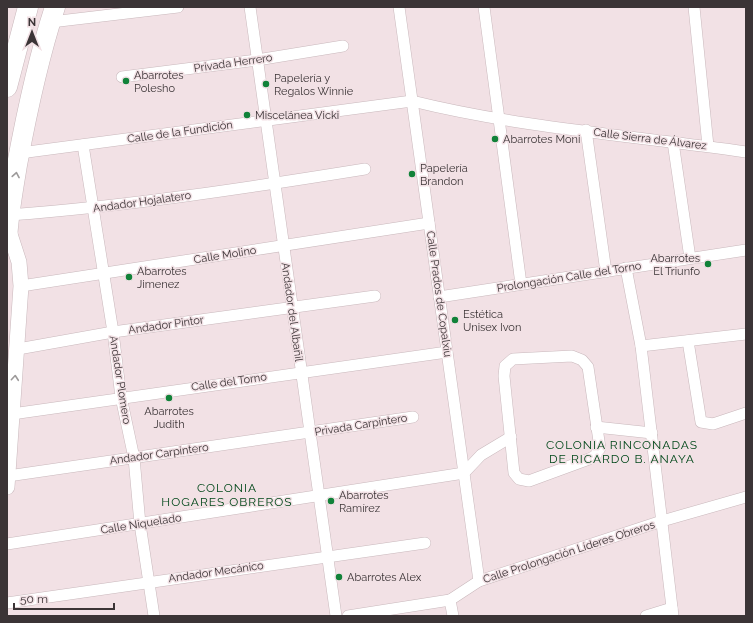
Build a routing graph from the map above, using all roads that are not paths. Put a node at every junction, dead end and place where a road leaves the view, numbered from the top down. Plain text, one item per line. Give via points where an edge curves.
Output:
1 (28, 7) edge
2 (178, 7) edge
3 (250, 7) edge
4 (399, 7) edge
5 (484, 7) edge
6 (694, 7) edge
7 (53, 14) edge
8 (343, 46) dead end
9 (257, 60) junction
10 (122, 77) dead end
11 (7, 87) edge
12 (412, 101) junction
13 (500, 119) junction
14 (266, 120) junction
15 (586, 130) junction
16 (673, 142) junction
17 (83, 145) junction
18 (708, 146) junction
19 (746, 152) edge
20 (20, 153) junction
21 (365, 169) dead end
22 (275, 184) junction
23 (94, 208) junction
24 (429, 223) junction
25 (8, 227) edge
26 (283, 246) junction
27 (746, 250) edge
28 (690, 258) junction
29 (626, 268) junction
30 (606, 272) junction
31 (103, 273) junction
32 (521, 284) junction
33 (21, 286) junction
34 (375, 296) dead end
35 (439, 297) junction
36 (292, 308) junction
37 (113, 332) junction
38 (746, 334) edge
39 (688, 341) junction
40 (641, 346) junction
41 (18, 349) junction
42 (447, 352) junction
43 (301, 372) junction
44 (121, 398) junction
45 (12, 414) junction
46 (746, 414) edge
47 (413, 417) dead end
48 (596, 427) junction
49 (309, 433) junction
50 (652, 433) junction
51 (511, 437) junction
52 (134, 458) junction
53 (464, 474) junction
54 (7, 481) edge
55 (318, 496) junction
56 (746, 497) edge
57 (662, 521) junction
58 (140, 524) junction
59 (425, 543) dead end
60 (7, 544) edge
61 (327, 557) junction
62 (479, 581) junction
63 (148, 582) junction
64 (450, 600) junction
65 (7, 603) edge
66 (673, 612) edge
67 (154, 616) edge
68 (336, 616) edge
69 (348, 616) edge
70 (453, 616) edge
71 (646, 616) edge

1 - 11 highway
2 - 7 street
3 - 9 street, Andador del Albañil
4 - 12 street, Calle Prados de Copalxiu
5 - 13 street
6 - 18 street
7 - 20 highway via 42,45
8 - 9 street, Privada Herrero
9 - 10 street, Privada Herrero
9 - 14 street, Andador del Albañil
12 - 13 street, Calle Sierra de Álvarez
12 - 14 street, Calle de la Fundición
12 - 24 street, Calle Prados de Copalxiu
13 - 15 street, Calle Sierra de Álvarez
13 - 32 street
14 - 17 street, Calle de la Fundición
14 - 22 street, Andador del Albañil
15 - 16 street, Calle Sierra de Álvarez
15 - 30 street
16 - 18 street, Calle Sierra de Álvarez
16 - 28 street
17 - 20 street, Calle de la Fundición
17 - 23 street, Andador Plomero
18 - 19 street, Calle Sierra de Álvarez
25 -> 20 highway
21 - 22 street, Andador Hojalatero
22 - 23 street, Andador Hojalatero
22 - 26 street, Andador del Albañil
23 - 25 street, Andador Hojalatero
23 - 31 street, Andador Plomero
24 - 26 street, Calle Molino
24 - 35 street, Calle Prados de Copalxiu
25 - 33 main road via 19,262
26 - 31 street, Calle Molino
26 - 36 street, Andador del Albañil
27 - 28 street, Prolongación Calle del Torno
28 - 29 street, Prolongación Calle del Torno
29 - 30 street, Prolongación Calle del Torno
29 - 40 street
30 - 32 street, Prolongación Calle del Torno
31 - 33 street, Calle Molino
31 - 37 street, Andador Plomero
32 - 35 street, Prolongación Calle del Torno
33 - 41 main road
34 - 36 street, Andador Pintor
35 - 42 street, Calle Prados de Copalxiu
36 - 37 street, Andador Pintor
36 - 43 street, Andador del Albañil
37 - 41 street, Andador Pintor
37 - 44 street, Andador Plomero
38 - 39 street
39 - 40 street
39 - 46 street via 701,422 713,424
40 - 50 street
45 -> 41 main road
42 - 43 street, Calle del Torno
42 - 53 street, Calle Prados de Copalxiu
43 - 44 street, Calle del Torno
43 - 49 street, Andador del Albañil
44 - 45 street, Calle del Torno
44 - 52 street, Andador Plomero
45 - 54 main road
47 - 49 street, Privada Carpintero
48 - 50 street
48 - 51 street via 600,448 595,456 529,481 519,479 514,473
48 - 51 street via 588,367 582,360 572,356 513,359 505,366 504,376
49 - 52 street, Andador Carpintero
49 - 55 street, Andador del Albañil
50 - 57 street
51 - 53 street via 481,455
52 - 54 street, Andador Carpintero
52 - 58 street, Andador Plomero
53 - 55 street, Calle Niquelado
53 - 62 street, Calle Prados de Copalxiu
55 - 58 street, Calle Niquelado
55 - 61 street, Andador del Albañil
56 - 57 street, Calle Prolongación Líderes Obreros
57 - 62 street, Calle Prolongación Líderes Obreros
57 - 66 street
58 - 60 street, Calle Niquelado
58 - 63 street, Andador Plomero
59 - 61 street, Andador Mecánico
61 - 63 street, Andador Mecánico
61 - 68 street, Andador del Albañil
62 - 64 street, Calle Prolongación Líderes Obreros
63 - 65 street, Andador Mecánico
63 - 67 street, Andador Plomero
64 - 69 street, Calle Prolongación Líderes Obreros
64 - 70 street
66 - 71 street

